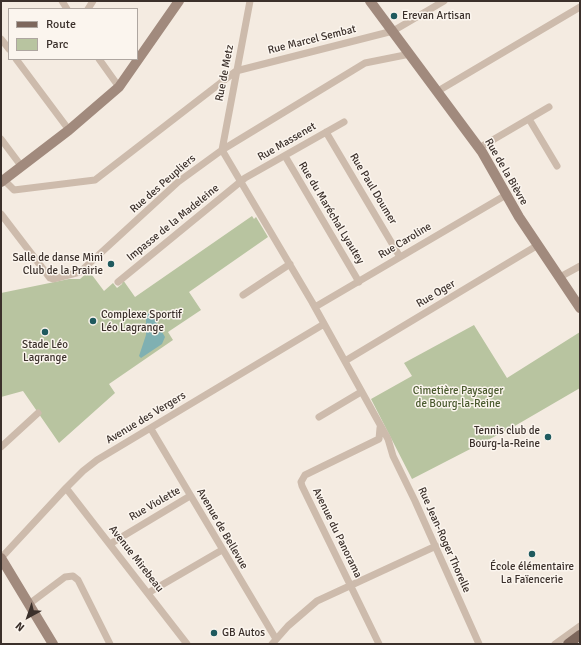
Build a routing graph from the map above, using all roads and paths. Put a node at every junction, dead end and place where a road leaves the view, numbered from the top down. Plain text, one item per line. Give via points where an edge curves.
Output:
1 (179, 1) edge
2 (250, 1) edge
3 (370, 1) edge
4 (444, 1) edge
5 (580, 7) edge
6 (393, 31) junction
7 (1, 39) edge
8 (8, 48) edge
9 (410, 54) junction
10 (17, 60) edge
11 (100, 60) edge
12 (138, 60) edge
13 (138, 60) edge
14 (236, 71) junction
15 (119, 87) junction
16 (438, 92) junction
17 (549, 107) dead end
18 (529, 119) junction
19 (344, 122) dead end
20 (69, 130) junction
21 (326, 132) junction
22 (1, 139) edge
23 (479, 148) junction
24 (222, 150) junction
25 (285, 156) junction
26 (557, 166) dead end
27 (22, 167) junction
28 (2, 181) edge
29 (241, 181) junction
30 (506, 195) junction
31 (1, 214) edge
32 (538, 245) junction
33 (400, 257) junction
34 (287, 266) junction
35 (580, 266) edge
36 (560, 277) junction
37 (118, 282) dead end
38 (359, 282) junction
39 (243, 294) dead end
40 (315, 307) junction
41 (580, 308) edge
42 (324, 324) junction
43 (345, 361) junction
44 (361, 392) junction
45 (38, 412) dead end
46 (319, 417) dead end
47 (379, 426) junction
48 (151, 429) junction
49 (379, 440) junction
50 (389, 445) junction
51 (1, 447) edge
52 (66, 488) junction
53 (190, 496) junction
54 (110, 544) junction
55 (436, 546) junction
56 (222, 550) junction
57 (1, 558) edge
58 (350, 586) junction
59 (148, 593) junction
60 (29, 604) junction
61 (580, 626) edge
62 (580, 635) edge
63 (274, 642) edge
64 (53, 644) edge
65 (110, 644) edge
66 (187, 644) edge
67 (380, 644) edge
68 (479, 644) edge
69 (555, 644) edge
70 (568, 644) edge

1 - 13 main road
2 - 14 street, Rue de Metz
3 - 6 main road, Rue de la Bièvre
4 - 6 street, Rue Marcel Sembat
5 - 16 street
6 - 9 main road, Rue de la Bièvre
6 - 14 street, Rue Marcel Sembat
7 - 8 street
9 - 16 main road, Rue de la Bièvre
9 - 24 street, Rue des Peupliers via 365,63
10 - 20 street
11 - 15 street
12 - 15 main road
14 - 24 street, Rue de Metz
14 - 28 street via 95,180 14,190
15 - 20 main road
16 - 23 main road, Rue de la Bièvre
17 - 18 street
18 - 23 street
18 - 26 street
19 - 21 street, Rue Massenet
20 - 27 main road
21 - 25 street, Rue Massenet
21 - 33 street, Rue Paul Doumer
22 - 27 street
23 - 30 main road, Rue de la Bièvre
24 - 29 street, Rue Jean-Roger Thorelle
24 - 31 street, Rue des Peupliers via 178,182 80,272 50,278
25 - 29 street, Rue Massenet
25 - 38 street, Rue du Maréchal Lyautey
27 - 28 main road
29 - 34 street, Rue Jean-Roger Thorelle
29 - 37 street, Impasse de la Madeleine
30 - 32 main road, Rue de la Bièvre
30 - 33 street, Rue Caroline
32 - 36 main road, Rue de la Bièvre
32 - 43 street, Rue Oger
33 - 38 street, Rue Caroline
34 - 39 street
34 - 40 street, Rue Jean-Roger Thorelle
35 - 36 street
36 - 41 main road, Rue de la Bièvre
38 - 40 street, Rue Caroline
40 - 42 street, Rue Jean-Roger Thorelle
42 - 43 street, Rue Jean-Roger Thorelle
42 - 48 street, Avenue des Vergers
43 - 44 street, Rue Jean-Roger Thorelle
44 - 46 street
44 - 47 street, Rue Jean-Roger Thorelle
45 - 51 street
47 - 49 street
47 - 50 street, Rue Jean-Roger Thorelle
48 - 52 street, Avenue des Vergers via 97,460
48 - 53 street, Avenue de Bellevue
49 - 50 street
49 - 58 street, Avenue du Panorama via 305,475 302,480 302,486
50 - 55 street, Rue Jean-Roger Thorelle
52 - 54 street, Avenue Mirebeau
52 - 57 street, Avenue des Vergers
53 - 54 street, Rue Violette
53 - 56 street, Avenue de Bellevue
54 - 59 street, Avenue Mirebeau
55 - 58 street
55 - 68 street, Rue Jean-Roger Thorelle
56 - 59 street
56 - 63 street, Avenue de Bellevue
57 - 60 main road
58 - 63 street via 317,601
58 - 67 street, Avenue du Panorama
59 - 66 street, Avenue Mirebeau
60 - 64 main road
60 - 65 street via 65,577 73,576 78,580
61 - 69 street
62 - 70 main road

